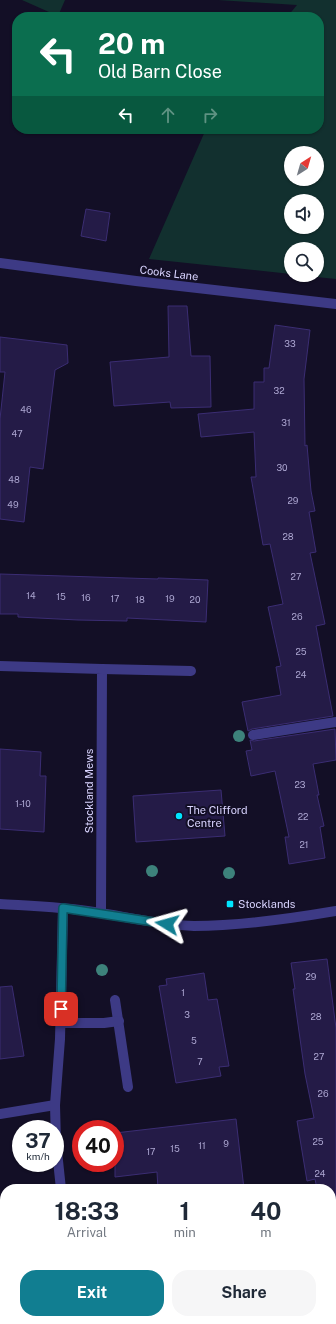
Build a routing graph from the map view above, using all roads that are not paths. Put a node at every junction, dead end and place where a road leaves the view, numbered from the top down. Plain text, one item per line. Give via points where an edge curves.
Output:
1 (0, 263) edge
2 (336, 304) edge
3 (0, 666) edge
4 (102, 669) junction
5 (191, 671) dead end
6 (336, 722) edge
7 (253, 735) dead end
8 (0, 904) edge
9 (63, 908) junction
10 (336, 911) edge
11 (101, 913) junction
12 (115, 1000) dead end
13 (118, 1021) junction
14 (60, 1023) junction
15 (128, 1086) dead end
16 (54, 1105) junction
17 (0, 1114) edge
18 (60, 1184) edge

1 - 2 street, Cooks Lane
3 - 4 street
4 - 5 street
4 - 11 street, Stockland Mews
6 - 7 street
8 - 9 street
9 - 11 street
9 - 14 street
10 - 11 street via 246,924 194,926
12 - 13 street
13 - 14 street
13 - 15 street
14 - 16 street
16 - 17 street
16 - 18 street

